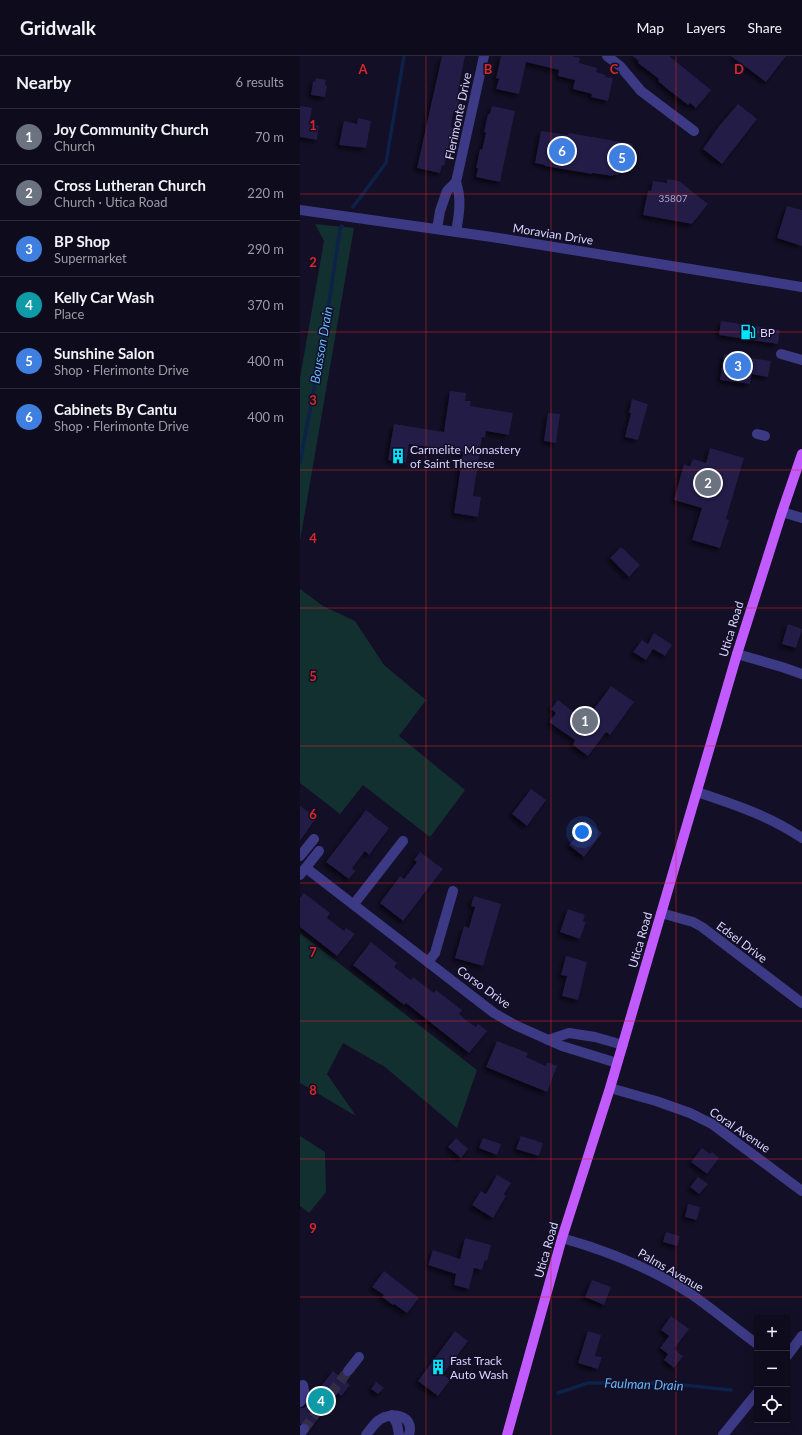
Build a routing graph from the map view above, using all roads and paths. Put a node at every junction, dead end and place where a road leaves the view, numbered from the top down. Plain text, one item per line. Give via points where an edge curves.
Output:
1 (484, 56) edge
2 (607, 56) edge
3 (694, 131) dead end
4 (456, 182) junction
5 (300, 210) edge
6 (437, 229) junction
7 (456, 232) junction
8 (802, 287) edge
9 (781, 354) dead end
10 (802, 360) edge
11 (802, 454) edge
12 (782, 512) junction
13 (802, 518) edge
14 (737, 654) junction
15 (802, 674) edge
16 (697, 792) junction
17 (802, 838) edge
18 (314, 839) dead end
19 (403, 841) dead end
20 (319, 851) dead end
21 (300, 856) edge
22 (303, 871) edge
23 (454, 891) dead end
24 (354, 904) junction
25 (661, 913) junction
26 (428, 962) junction
27 (802, 1003) edge
28 (548, 1040) junction
29 (623, 1045) junction
30 (618, 1063) junction
31 (610, 1088) junction
32 (802, 1191) edge
33 (562, 1238) junction
34 (801, 1341) edge
35 (754, 1342) edge
36 (790, 1353) edge
37 (359, 1357) dead end
38 (348, 1371) tunnel mouth
39 (303, 1385) dead end
40 (754, 1397) edge
41 (300, 1402) edge
42 (392, 1415) junction
43 (366, 1435) edge
44 (399, 1435) edge
45 (408, 1435) edge
46 (507, 1435) edge
47 (723, 1435) edge

1 - 4 street, Flerimonte Drive
2 - 3 street via 620,66 641,91
4 - 6 street, Flerimonte Drive via 447,192
4 - 7 street, Flerimonte Drive via 460,193
5 - 6 street, Moravian Drive
6 - 7 street, Moravian Drive
7 - 8 street, Moravian Drive
9 - 10 street
11 - 12 main road, Utica Road
12 - 13 street
12 - 14 main road, Utica Road
14 - 15 street
14 - 16 main road, Utica Road
16 - 17 street via 766,817
16 - 25 main road, Utica Road
18 - 21 street
19 - 24 street
20 - 22 street, Corso Drive
22 - 24 street, Corso Drive
23 - 26 street via 435,953
24 - 26 street, Corso Drive
25 - 27 street, Edsel Drive via 693,922
25 - 29 main road, Utica Road
26 - 28 street, Corso Drive via 494,1013
28 - 29 street via 569,1033
28 - 30 street, Corso Drive
29 - 30 main road, Utica Road
30 - 31 main road, Utica Road
31 - 32 street, Coral Avenue via 656,1101 712,1124
31 - 33 main road, Utica Road
33 - 35 street, Palms Avenue via 614,1254 646,1269 691,1295
33 - 46 main road, Utica Road
34 - 36 street
37 - 38 street
39 - 41 street via 305,1396
40 - 47 street
42 - 43 street via 378,1420
42 - 44 street
42 - 45 street via 398,1415 406,1420 410,1427

